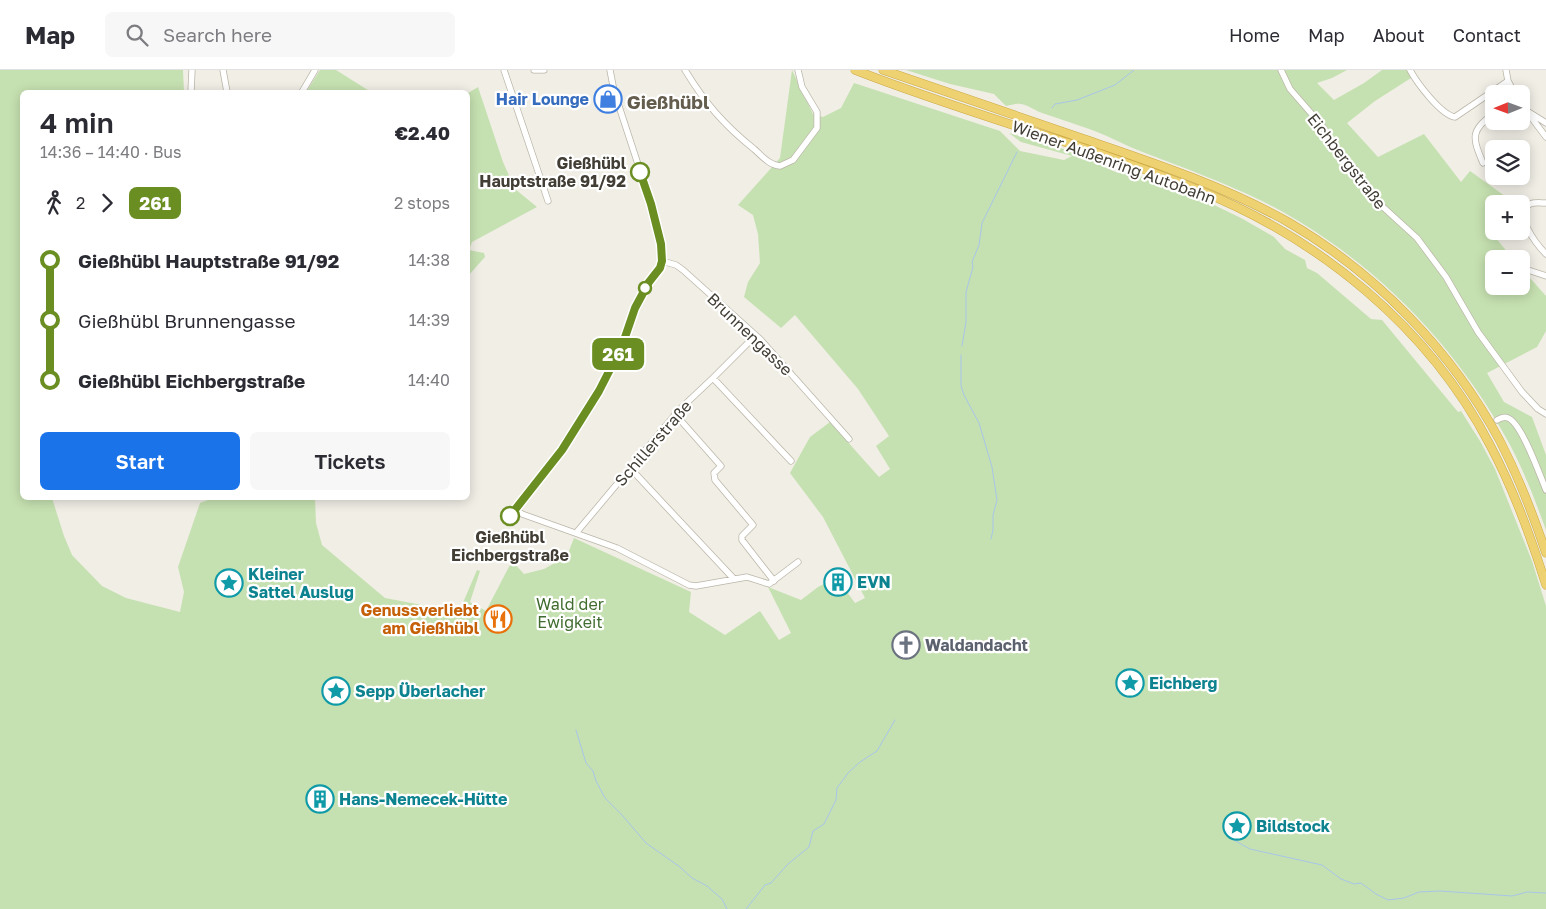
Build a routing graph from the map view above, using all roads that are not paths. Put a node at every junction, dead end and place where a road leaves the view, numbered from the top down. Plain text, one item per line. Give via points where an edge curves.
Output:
1 (192, 70) edge
2 (223, 70) edge
3 (314, 70) edge
4 (504, 70) edge
5 (534, 70) edge
6 (544, 70) edge
7 (610, 70) edge
8 (685, 70) edge
9 (798, 70) edge
10 (855, 70) edge
11 (883, 70) edge
12 (1281, 70) edge
13 (1410, 70) edge
14 (1506, 70) edge
15 (1508, 81) junction
16 (1510, 85) edge
17 (191, 90) edge
18 (227, 90) edge
19 (303, 90) edge
20 (1530, 115) edge
21 (1530, 119) edge
22 (1485, 120) edge
23 (1546, 123) edge
24 (1546, 137) edge
25 (1483, 163) dead end
26 (548, 202) dead end
27 (1546, 203) edge
28 (1546, 254) edge
29 (662, 261) junction
30 (1530, 271) edge
31 (1546, 276) edge
32 (756, 336) junction
33 (713, 378) junction
34 (675, 414) junction
35 (1546, 414) edge
36 (1497, 420) dead end
37 (849, 439) dead end
38 (791, 461) dead end
39 (630, 468) junction
40 (1546, 490) edge
41 (576, 533) junction
42 (1546, 552) edge
43 (798, 562) dead end
44 (734, 579) junction
45 (774, 581) junction
46 (1546, 585) edge

1 - 17 street
2 - 18 street
3 - 19 street
4 - 26 street
5 - 6 street
7 - 29 street via 651,204
8 - 9 street via 709,106 731,131 771,164 780,166 793,160 817,128 817,112 802,86
10 - 46 highway, Wiener Außenring Autobahn via 1198,190 1283,232 1353,280 1418,342 1470,410 1507,478
11 - 42 highway, Wiener Außenring Autobahn via 1200,180 1249,202 1321,243 1396,304 1452,366 1499,440 1516,474
12 - 35 street, Eichbergstraße via 1290,89 1323,127 1335,149 1356,170 1383,208 1417,238 1505,369 1533,404
13 - 15 street via 1438,107 1455,117
14 - 15 street
15 - 16 street
20 - 23 street
21 - 24 street
22 - 25 street via 1474,137
27 - 28 street via 1529,204 1523,216 1529,233
29 - 32 street, Brunnengasse via 683,270
29 - 41 street via 635,308 622,346 599,391 562,450 516,507 517,512
30 - 31 street
32 - 33 street, Schillerstraße
32 - 37 street, Brunnengasse
33 - 34 street, Schillerstraße
33 - 38 street
34 - 39 street, Schillerstraße
34 - 45 street via 721,466 714,473 714,480 754,525 742,540
36 - 40 street via 1510,418 1516,424 1532,453
39 - 41 street, Schillerstraße
39 - 44 street
41 - 44 street via 617,548 689,585
43 - 45 street
44 - 45 street via 747,577 769,584

